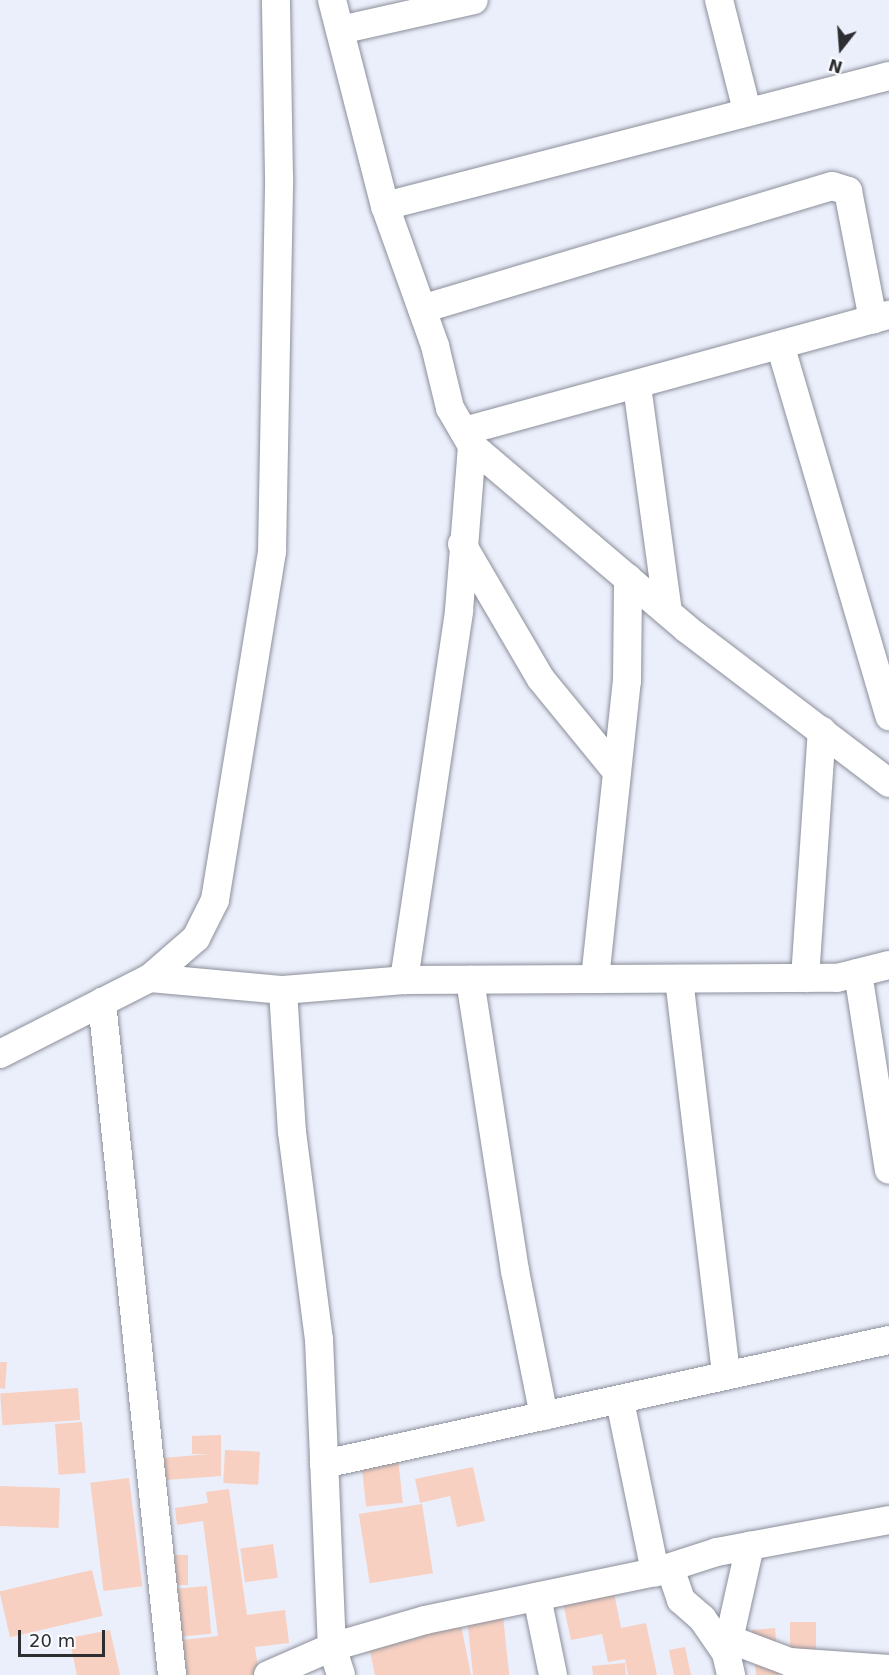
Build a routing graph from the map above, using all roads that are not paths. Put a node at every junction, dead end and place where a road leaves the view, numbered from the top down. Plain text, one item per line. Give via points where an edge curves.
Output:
1 (276, 0) edge
2 (332, 0) edge
3 (474, 0) edge
4 (719, 0) edge
5 (340, 30) junction
6 (889, 76) edge
7 (747, 111) junction
8 (385, 206) junction
9 (422, 309) junction
10 (881, 318) edge
11 (782, 348) junction
12 (637, 386) junction
13 (468, 439) junction
14 (462, 544) junction
15 (628, 578) junction
16 (668, 612) junction
17 (889, 716) edge
18 (822, 731) junction
19 (617, 772) junction
20 (889, 783) edge
21 (889, 965) edge
22 (858, 973) junction
23 (150, 978) junction
24 (805, 978) junction
25 (595, 979) junction
26 (679, 979) junction
27 (404, 980) junction
28 (470, 980) junction
29 (282, 990) junction
30 (102, 1002) junction
31 (0, 1054) edge
32 (889, 1170) edge
33 (889, 1340) edge
34 (726, 1374) junction
35 (620, 1401) junction
36 (544, 1416) junction
37 (324, 1464) junction
38 (889, 1520) edge
39 (750, 1546) junction
40 (662, 1570) junction
41 (537, 1597) junction
42 (332, 1647) junction
43 (729, 1656) edge
44 (889, 1670) edge
45 (172, 1675) edge
46 (268, 1675) edge
47 (341, 1675) edge
48 (553, 1675) edge

1 - 23 street via 279,189 272,552 265,615 215,900 196,938
2 - 5 street
3 - 5 street
4 - 7 street
5 - 8 street
6 - 7 street
7 - 8 street
8 - 9 street
9 - 10 street via 832,186 848,190
9 - 13 street via 450,408
10 - 11 street
11 - 12 street
11 - 17 street
12 - 13 street
12 - 16 street
13 - 14 street
13 - 15 street
14 - 19 street via 541,679
14 - 27 street via 459,611
15 - 16 street
15 - 19 street via 627,681
16 - 18 street
18 - 20 street
18 - 24 street
19 - 25 street
21 - 22 street
22 - 24 street
22 - 32 street
23 - 29 street
23 - 30 street
24 - 26 street
25 - 26 street
25 - 28 street
26 - 34 street
27 - 28 street
27 - 29 street
28 - 36 street via 515,1271
29 - 37 street via 292,1132 319,1339
30 - 31 street
30 - 45 street
33 - 34 street
34 - 35 street
35 - 36 street
35 - 40 street
36 - 37 street
37 - 42 street
38 - 39 street
39 - 40 street
39 - 43 street
40 - 41 street
40 - 43 street via 681,1600 702,1618
41 - 42 street via 425,1620
41 - 48 street
42 - 46 street
42 - 47 street
43 - 44 street

